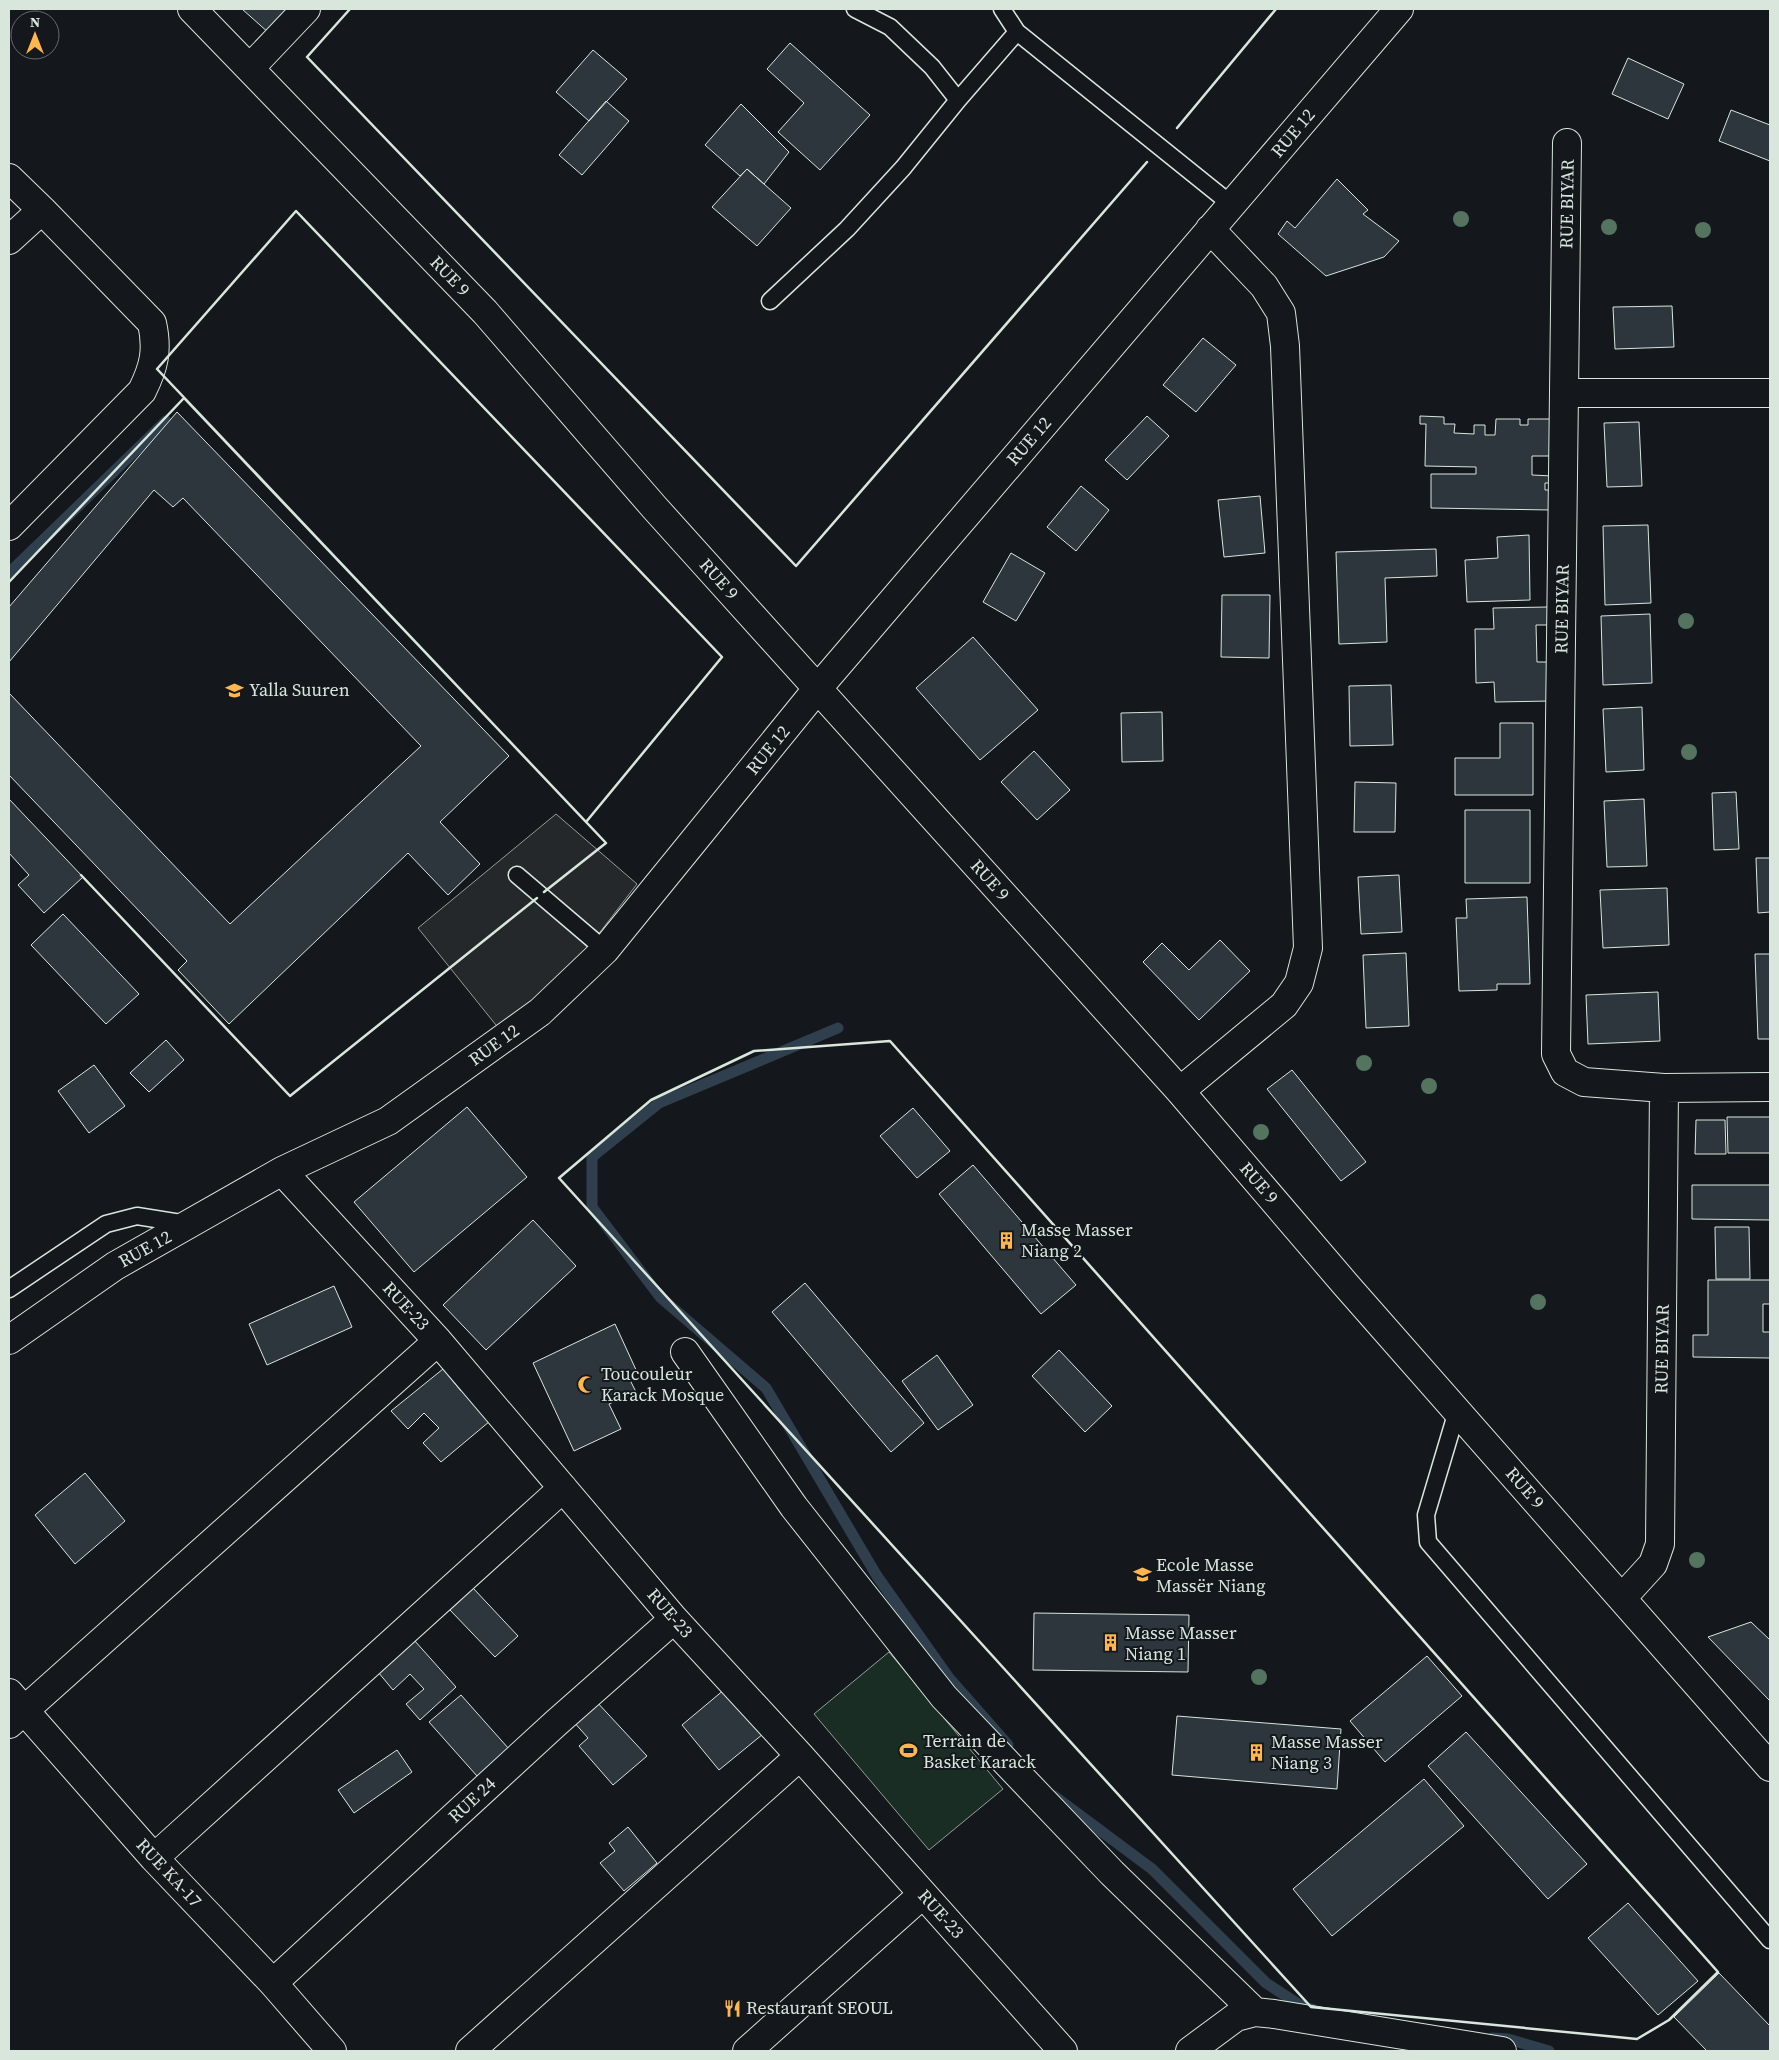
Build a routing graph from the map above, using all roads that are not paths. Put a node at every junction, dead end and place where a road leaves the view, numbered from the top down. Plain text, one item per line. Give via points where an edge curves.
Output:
1 (192, 9) edge
2 (306, 9) edge
3 (855, 9) edge
4 (1002, 9) edge
5 (1399, 9) edge
6 (1016, 32) junction
7 (250, 68) junction
8 (958, 100) junction
9 (1567, 143) dead end
10 (9, 178) edge
11 (1232, 205) junction
12 (42, 210) junction
13 (1210, 230) junction
14 (9, 240) edge
15 (770, 301) dead end
16 (1565, 393) junction
17 (1770, 393) edge
18 (9, 526) edge
19 (818, 688) junction
20 (516, 875) dead end
21 (605, 950) junction
22 (1770, 1087) edge
23 (1664, 1088) junction
24 (1180, 1091) junction
25 (282, 1171) junction
26 (189, 1225) junction
27 (9, 1290) edge
28 (9, 1340) edge
29 (438, 1341) junction
30 (685, 1352) dead end
31 (1457, 1411) junction
32 (563, 1488) junction
33 (1622, 1598) junction
34 (674, 1618) junction
35 (14, 1709) edge
36 (800, 1756) junction
37 (1770, 1767) edge
38 (154, 1858) junction
39 (923, 1894) junction
40 (1770, 1940) edge
41 (273, 1983) junction
42 (1255, 2012) junction
43 (1376, 2031) junction
44 (1053, 2048) edge
45 (332, 2051) edge
46 (470, 2051) edge
47 (746, 2051) edge
48 (1190, 2051) edge
49 (1394, 2051) edge
50 (1502, 2051) edge

1 - 7 street, RUE 9
2 - 7 street
3 - 8 lane via 890,27 932,67
4 - 6 lane
5 - 11 street, RUE 12
6 - 8 lane
6 - 11 lane
7 - 19 street, RUE 9 via 485,312 654,507
8 - 15 lane via 848,229
9 - 16 street, RUE BIYAR
10 - 12 street
11 - 13 street, RUE 12
12 - 14 street
12 - 18 street via 152,323 156,340 152,369 142,392
13 - 19 street, RUE 12
13 - 24 street via 1264,286 1281,313 1285,346 1308,948 1299,983 1284,1005
16 - 17 street
16 - 23 street, RUE BIYAR via 1556,1054 1565,1072 1584,1082
19 - 21 street, RUE 12
19 - 24 street, RUE 9
20 - 21 lane
21 - 25 street, RUE 12 via 540,1012 388,1121
22 - 23 street
23 - 33 street, RUE BIYAR via 1660,1544 1652,1564
24 - 31 street, RUE 9
25 - 26 street, RUE 12
25 - 29 street, RUE-23
26 - 27 lane via 137,1216 106,1224
26 - 28 street, RUE 12 via 115,1266
29 - 32 street, RUE-23
29 - 35 street
30 - 42 street via 794,1507 944,1697 1112,1873
31 - 33 street, RUE 9
31 - 40 lane via 1426,1515 1428,1542
32 - 34 street, RUE-23
32 - 38 street
33 - 37 street, RUE 9
34 - 36 street, RUE-23
34 - 41 street, RUE 24
35 - 38 street, RUE KA-17
36 - 39 street, RUE-23
36 - 46 street
38 - 41 street, RUE KA-17
39 - 44 street, RUE-23
39 - 47 street
41 - 45 street, RUE KA-17
42 - 43 street
42 - 48 street via 1236,2017
43 - 49 street
43 - 50 street

